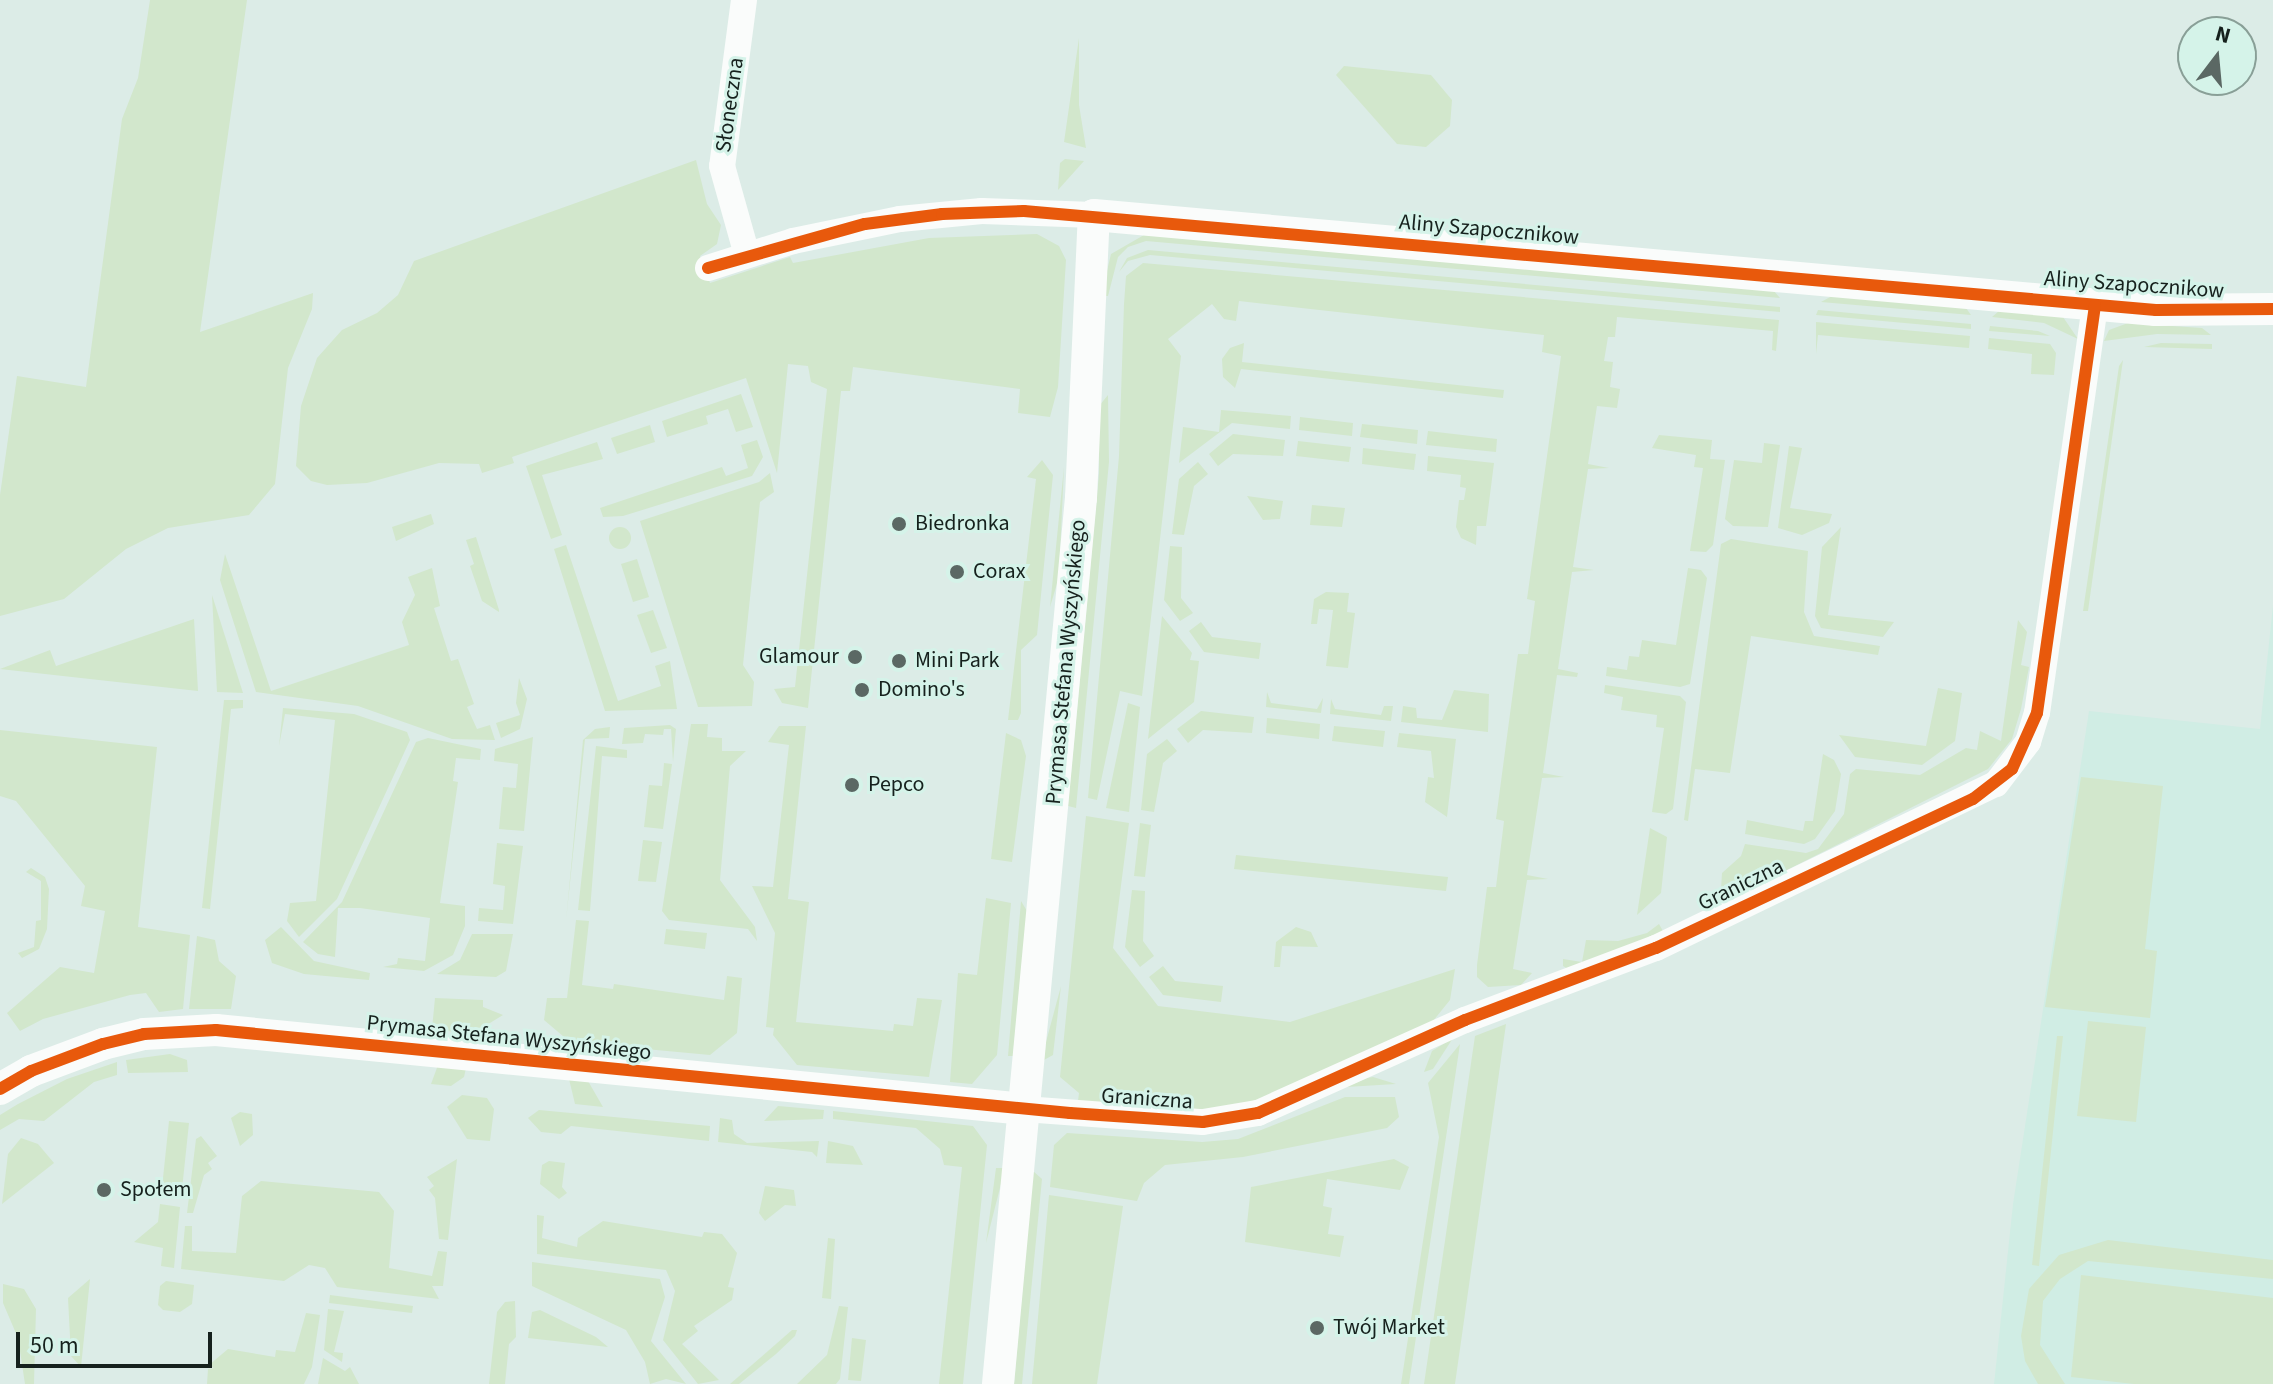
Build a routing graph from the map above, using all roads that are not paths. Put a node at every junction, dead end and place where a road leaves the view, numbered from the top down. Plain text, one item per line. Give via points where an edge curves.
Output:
1 (744, 0) edge
2 (1094, 215) junction
3 (747, 255) junction
4 (708, 268) dead end
5 (2095, 305) junction
6 (2273, 309) edge
7 (0, 1089) edge
8 (1024, 1109) junction
9 (998, 1384) edge

1 - 3 street, Słoneczna via 722,166
2 - 3 street, Aliny Szapocznikow via 942,214 842,229
2 - 5 street, Aliny Szapocznikow
2 - 8 street, Prymasa Stefana Wyszyńskiego via 1084,467
3 - 4 street, Aliny Szapocznikow
5 - 6 street, Aliny Szapocznikow via 2194,312
5 - 8 street, Graniczna via 2037,713 2028,742 1996,784 1656,948 1465,1020 1258,1113 1191,1122
7 - 8 street, Prymasa Stefana Wyszyńskiego via 31,1071 103,1044 144,1034 216,1030
8 - 9 street, Prymasa Stefana Wyszyńskiego

